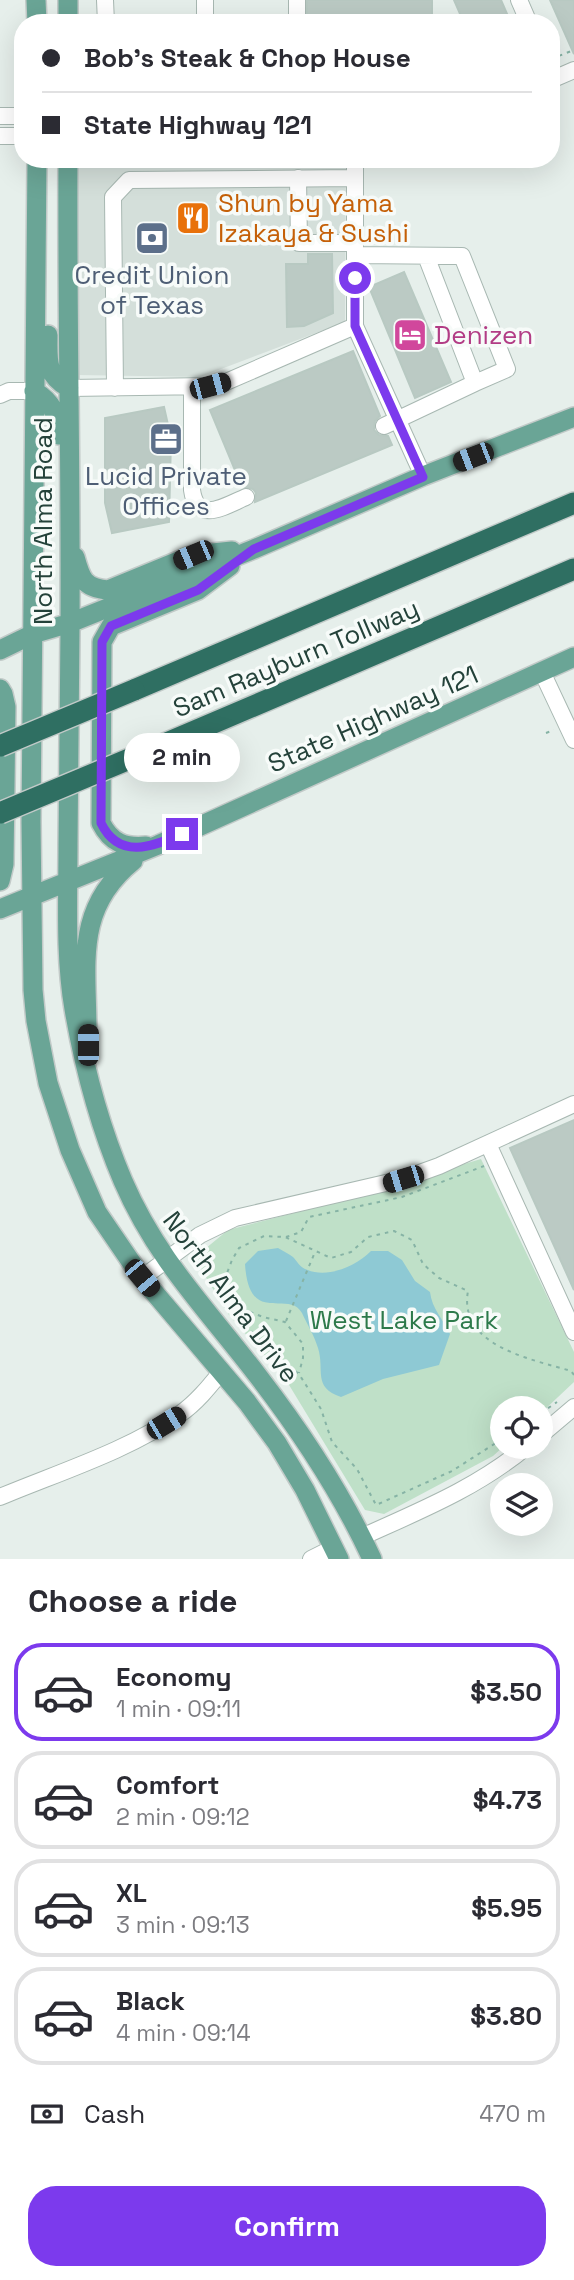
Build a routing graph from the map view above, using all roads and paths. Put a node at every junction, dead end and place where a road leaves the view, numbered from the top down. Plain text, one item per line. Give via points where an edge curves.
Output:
1 (37, 168) edge
2 (68, 168) edge
3 (355, 168) edge
4 (298, 178) junction
5 (355, 178) junction
6 (355, 249) junction
7 (426, 256) junction
8 (36, 271) junction
9 (355, 326) junction
10 (475, 383) junction
11 (192, 387) junction
12 (69, 388) junction
13 (115, 388) junction
14 (34, 391) junction
15 (0, 395) edge
16 (574, 417) edge
17 (391, 423) junction
18 (69, 467) junction
19 (423, 477) junction
20 (246, 497) dead end
21 (574, 503) edge
22 (69, 534) junction
23 (254, 549) junction
24 (574, 569) edge
25 (70, 623) junction
26 (33, 634) junction
27 (0, 650) edge
28 (574, 657) edge
29 (542, 672) junction
30 (0, 690) edge
31 (574, 740) edge
32 (0, 746) edge
33 (0, 813) edge
34 (158, 845) junction
35 (0, 881) edge
36 (68, 883) junction
37 (33, 896) junction
38 (0, 909) edge
39 (88, 1068) junction
40 (574, 1104) edge
41 (488, 1144) junction
42 (322, 1213) dead end
43 (285, 1237) junction
44 (316, 1252) junction
45 (166, 1259) junction
46 (142, 1278) junction
47 (242, 1308) junction
48 (285, 1322) junction
49 (574, 1332) edge
50 (221, 1372) junction
51 (299, 1374) junction
52 (574, 1375) edge
53 (574, 1407) edge
54 (553, 1425) edge
55 (490, 1447) edge
56 (512, 1459) edge
57 (0, 1497) edge
58 (362, 1537) junction
59 (336, 1553) edge
60 (311, 1559) edge
61 (372, 1559) edge

1 - 8 main road, North Alma Road
2 - 12 main road, North Alma Road
3 - 5 street
4 - 5 street
4 - 6 street via 299,243
4 - 13 street via 129,180 113,197
5 - 6 street
6 - 7 street
6 - 9 street
7 - 10 street
7 - 10 street via 462,256 507,369
8 - 12 main road via 48,308 48,361 53,377
8 - 14 main road, North Alma Road
9 - 11 street via 226,382
9 - 17 street
10 - 17 street
11 - 13 street
11 - 20 street via 192,490 196,504 210,511
12 - 13 street
12 - 18 main road, North Alma Road
14 - 15 street
14 - 18 main road via 55,410 59,453
14 - 26 main road, North Alma Road
16 - 19 main road
17 - 19 street
18 - 22 main road, North Alma Road
19 - 23 main road
21 - 32 highway, Sam Rayburn Tollway, bridge
22 - 23 main road via 79,575 95,589 108,590 193,555
22 - 25 main road, North Alma Road
23 - 25 main road
23 - 34 main road via 198,590 111,626 102,642 101,823 121,845
24 - 33 highway, Sam Rayburn Tollway, bridge
25 - 26 main road
25 - 36 main road, North Alma Road
26 - 27 main road
26 - 37 main road, North Alma Road
28 - 29 main road, State Highway 121
29 - 31 street
29 - 34 main road, State Highway 121
30 - 35 main road via 6,720
34 - 36 main road, State Highway 121
34 - 39 main road via 116,875 91,917
36 - 37 main road, State Highway 121
36 - 39 main road, North Alma Drive via 73,1005
37 - 38 main road, State Highway 121
37 - 46 main road, North Alma Drive via 33,990 48,1083 97,1212
39 - 45 main road, North Alma Drive via 122,1178 144,1226
40 - 41 street
41 - 45 street via 385,1184 235,1218
41 - 49 street
42 - 43 path via 309,1217 301,1232
43 - 44 path
43 - 47 path via 264,1236 239,1248 227,1273
44 - 48 path
44 - 52 path via 331,1258 351,1252 368,1237 394,1231 412,1240 422,1264 439,1278 468,1291 466,1304 474,1327 495,1345
45 - 46 street
45 - 58 main road, North Alma Drive via 291,1420
46 - 50 main road, North Alma Drive
47 - 48 path
47 - 51 path via 251,1331
48 - 51 path via 303,1344
50 - 57 street via 182,1414 150,1433
50 - 59 main road, North Alma Drive via 276,1443
51 - 55 path via 321,1409 332,1443 357,1469 376,1505 453,1471
53 - 54 street
56 - 58 street via 472,1486
58 - 59 main road
58 - 61 main road, North Alma Drive
59 - 60 street

